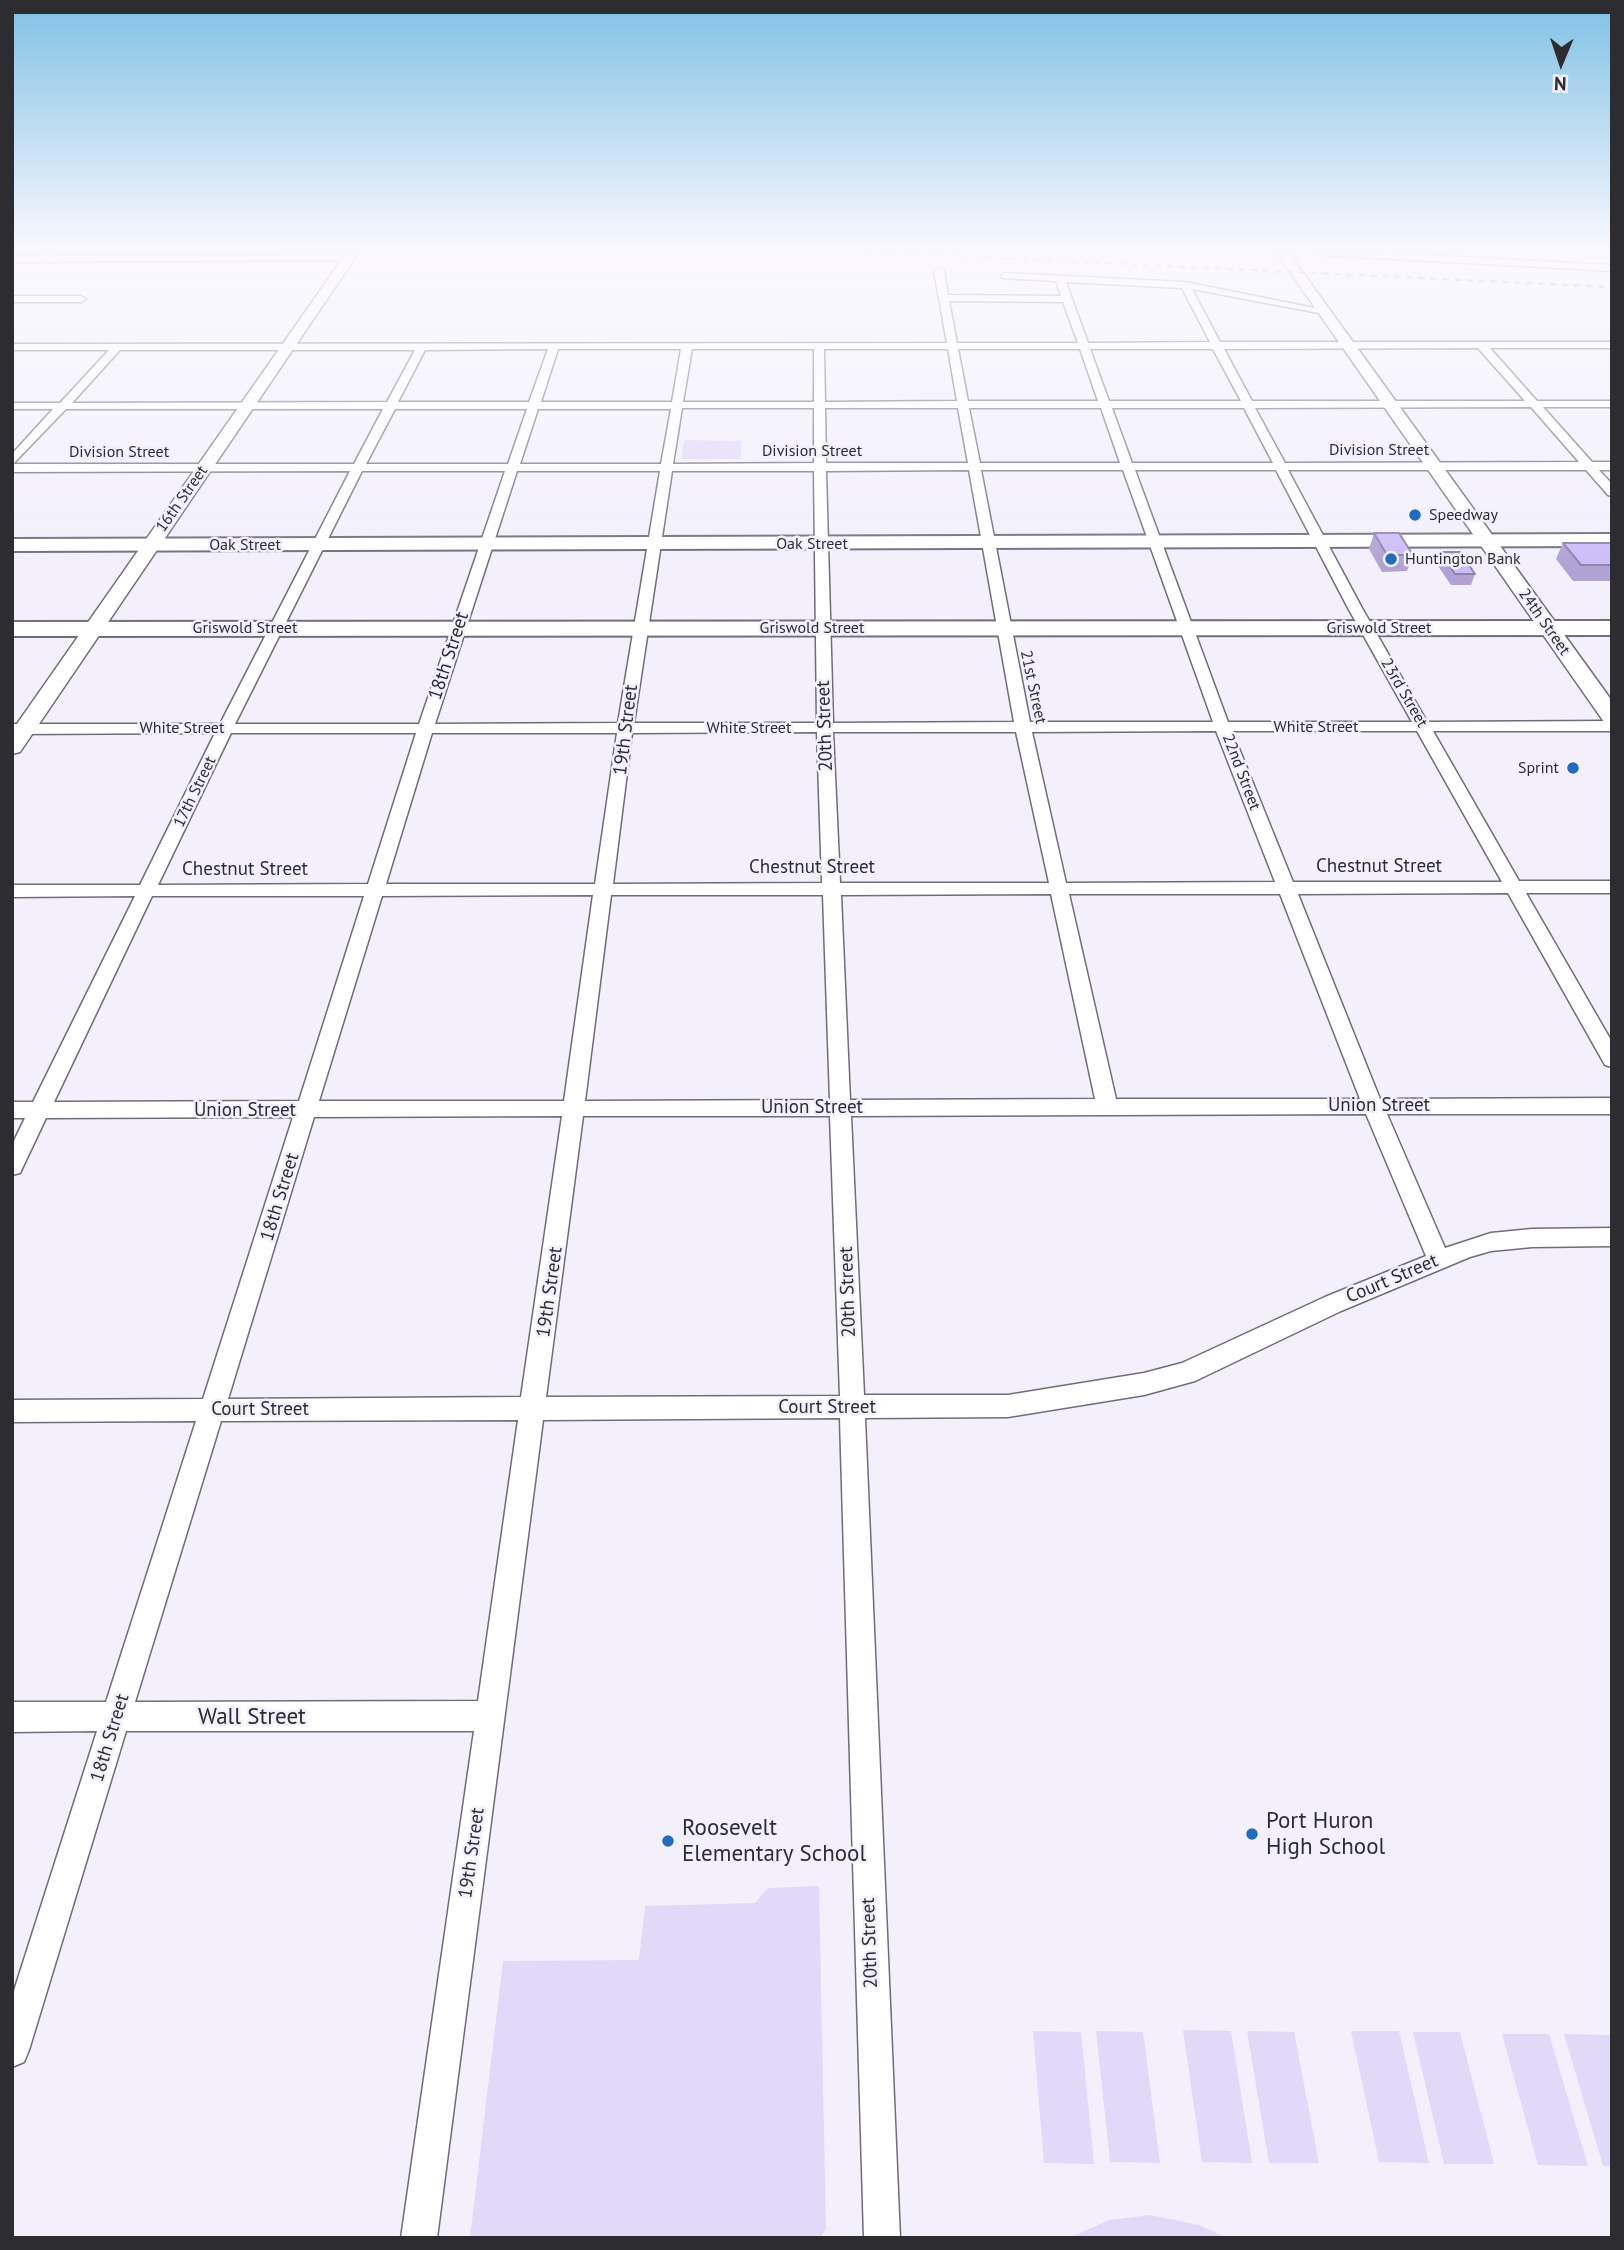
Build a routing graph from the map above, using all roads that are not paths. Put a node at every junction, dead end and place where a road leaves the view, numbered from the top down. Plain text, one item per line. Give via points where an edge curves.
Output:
1 (108, 357) edge
2 (281, 357) edge
3 (416, 357) edge
4 (551, 357) edge
5 (685, 357) edge
6 (820, 357) edge
7 (954, 357) edge
8 (1088, 357) edge
9 (1223, 357) edge
10 (1357, 357) edge
11 (1492, 357) edge
12 (1390, 403) junction
13 (962, 404) junction
14 (1104, 404) junction
15 (1247, 404) junction
16 (1533, 404) junction
17 (1612, 404) edge
18 (534, 405) junction
19 (677, 405) junction
20 (819, 405) junction
21 (12, 406) edge
22 (62, 406) junction
23 (247, 406) junction
24 (390, 406) junction
25 (12, 461) edge
26 (1433, 465) junction
27 (974, 466) junction
28 (1127, 466) junction
29 (1281, 466) junction
30 (1588, 466) junction
31 (1612, 466) edge
32 (358, 467) junction
33 (513, 467) junction
34 (666, 467) junction
35 (820, 467) junction
36 (12, 468) edge
37 (204, 468) junction
38 (1612, 492) edge
39 (1486, 540) junction
40 (1612, 540) edge
41 (1321, 542) junction
42 (1155, 543) junction
43 (318, 544) junction
44 (485, 544) junction
45 (653, 544) junction
46 (820, 544) junction
47 (987, 544) junction
48 (12, 545) edge
49 (151, 545) junction
50 (1003, 627) junction
51 (1547, 627) junction
52 (274, 628) junction
53 (457, 628) junction
54 (639, 628) junction
55 (1185, 628) junction
56 (1367, 628) junction
57 (1612, 628) edge
58 (12, 629) edge
59 (92, 629) junction
60 (821, 629) junction
61 (1611, 717) edge
62 (626, 727) junction
63 (1023, 727) junction
64 (1223, 727) junction
65 (1424, 727) junction
66 (426, 728) junction
67 (824, 728) junction
68 (18, 729) edge
69 (226, 729) junction
70 (12, 747) edge
71 (1612, 887) edge
72 (1515, 888) junction
73 (1059, 889) junction
74 (1287, 889) junction
75 (375, 890) junction
76 (603, 890) junction
77 (831, 890) junction
78 (12, 891) edge
79 (147, 891) junction
80 (1612, 1060) edge
81 (1373, 1106) junction
82 (1612, 1106) edge
83 (1107, 1107) junction
84 (841, 1108) junction
85 (575, 1109) junction
86 (12, 1110) edge
87 (40, 1110) junction
88 (307, 1111) junction
89 (12, 1167) edge
90 (1612, 1237) edge
91 (1438, 1258) junction
92 (851, 1407) junction
93 (534, 1409) junction
94 (213, 1410) junction
95 (12, 1411) edge
96 (491, 1716) junction
97 (12, 1717) edge
98 (117, 1717) junction
99 (12, 2050) edge
100 (419, 2238) edge
101 (882, 2238) edge

1 - 22 street
2 - 23 street, 16th Street
3 - 24 street, 17th Street
4 - 18 street, 18th Street
5 - 19 street, 19th Street
6 - 20 street, 20th Street
7 - 13 street, 21st Street
8 - 14 street, 22nd Street
9 - 15 street, 23rd Street
10 - 12 street, 24th Street
11 - 16 street
12 - 15 street
12 - 16 street
12 - 26 street, 24th Street
13 - 14 street
13 - 20 street
13 - 27 street, 21st Street
14 - 15 street
14 - 28 street, 22nd Street
15 - 29 street, 23rd Street
16 - 17 street
16 - 30 street
18 - 19 street
18 - 24 street
18 - 33 street, 18th Street
19 - 20 street
19 - 34 street, 19th Street
20 - 35 street, 20th Street
21 - 22 street
22 - 23 street
22 - 25 street
23 - 24 street
23 - 37 street, 16th Street
24 - 32 street, 17th Street
26 - 29 street, Division Street
26 - 30 street, Division Street
26 - 39 street, 24th Street
27 - 28 street, Division Street
27 - 35 street, Division Street
27 - 47 street, 21st Street
28 - 29 street, Division Street
28 - 42 street, 22nd Street
29 - 41 street, 23rd Street
30 - 31 street, Division Street
30 - 38 street
32 - 33 street, Division Street
32 - 37 street, Division Street
32 - 43 street, 17th Street
33 - 34 street, Division Street
33 - 44 street, 18th Street
34 - 35 street, Division Street
34 - 45 street, 19th Street
35 - 46 street, 20th Street
36 - 37 street, Division Street
37 - 49 street, 16th Street
39 - 40 main road, Oak Street
39 - 41 main road, Oak Street
39 - 51 street, 24th Street
41 - 42 main road, Oak Street
41 - 56 street, 23rd Street
42 - 47 main road, Oak Street
42 - 55 street, 22nd Street
43 - 44 main road, Oak Street
43 - 49 main road, Oak Street
43 - 52 street, 17th Street
44 - 45 main road, Oak Street
44 - 53 street, 18th Street
45 - 46 main road, Oak Street
45 - 54 street, 19th Street
46 - 47 main road, Oak Street
46 - 60 street, 20th Street
47 - 50 street, 21st Street
48 - 49 main road, Oak Street
49 - 59 street, 16th Street
50 - 55 main road, Griswold Street
50 - 60 main road, Griswold Street
50 - 63 street, 21st Street
51 - 56 main road, Griswold Street
51 - 57 main road, Griswold Street
51 - 61 street, 24th Street
52 - 53 main road, Griswold Street
52 - 59 main road, Griswold Street
52 - 69 street, 17th Street
53 - 54 main road, Griswold Street
53 - 66 street, 18th Street
54 - 60 main road, Griswold Street
54 - 62 street, 19th Street
55 - 56 main road, Griswold Street
55 - 64 street, 22nd Street
56 - 65 street, 23rd Street
58 - 59 main road, Griswold Street
59 - 68 street, 16th Street
60 - 67 street, 20th Street
61 - 65 street, White Street
62 - 66 street, White Street
62 - 67 street, White Street
62 - 76 street, 19th Street
63 - 64 street, White Street
63 - 67 street, White Street
63 - 73 street, 21st Street
64 - 65 street, White Street
64 - 74 street, 22nd Street
65 - 72 street, 23rd Street
66 - 69 street, White Street
66 - 75 street, 18th Street
67 - 77 street, 20th Street
68 - 69 street, White Street
68 - 70 street, 16th Street
69 - 79 street, 17th Street
71 - 72 street, Chestnut Street
72 - 74 street, Chestnut Street
72 - 80 street, 23rd Street
73 - 74 street, Chestnut Street
73 - 77 street, Chestnut Street
73 - 83 street, 21st Street
74 - 81 street, 22nd Street
75 - 76 street, Chestnut Street
75 - 79 street, Chestnut Street
75 - 88 street, 18th Street
76 - 77 street, Chestnut Street
76 - 85 street, 19th Street
77 - 84 street, 20th Street
78 - 79 street, Chestnut Street
79 - 87 street, 17th Street
81 - 82 street, Union Street
81 - 83 street, Union Street
81 - 91 street, 22nd Street
83 - 84 street, Union Street
84 - 85 street, Union Street
84 - 92 street, 20th Street
85 - 88 street, Union Street
85 - 93 street, 19th Street
86 - 87 street, Union Street
87 - 88 street, Union Street
87 - 89 street, 17th Street
88 - 94 street, 18th Street
90 - 91 street, Court Street via 1491,1242
91 - 92 street, Court Street via 1213,1362 1144,1384 1008,1406
92 - 93 street, Court Street
92 - 101 street, 20th Street
93 - 94 street, Court Street
93 - 96 street, 19th Street
94 - 95 street, Court Street
94 - 98 street, 18th Street
96 - 98 street, Wall Street
96 - 100 street, 19th Street
97 - 98 street, Wall Street
98 - 99 street, 18th Street

